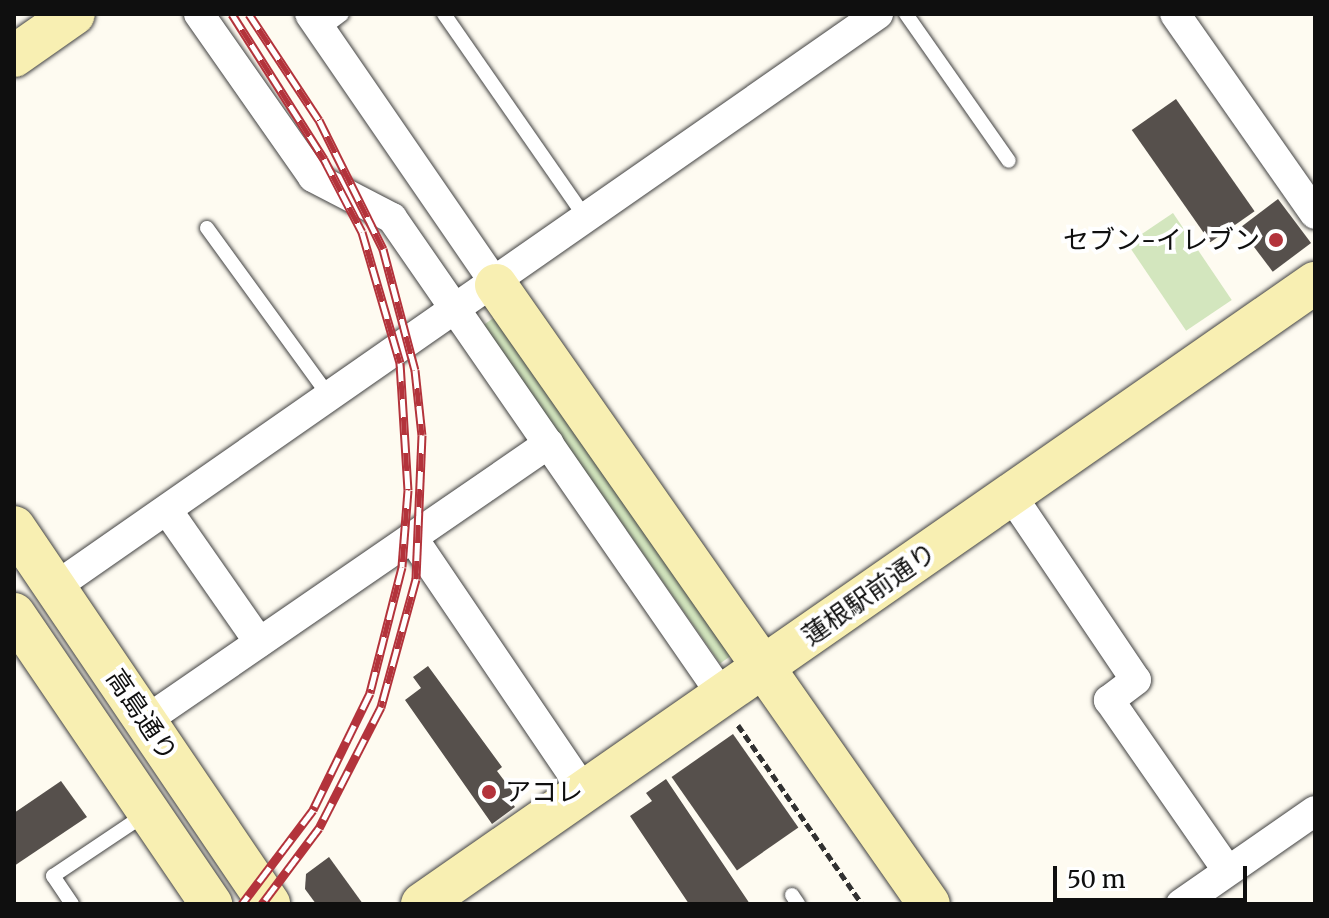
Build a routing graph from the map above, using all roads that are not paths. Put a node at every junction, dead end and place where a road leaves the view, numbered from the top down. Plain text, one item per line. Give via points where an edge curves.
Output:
1 (74, 14) edge
2 (199, 14) edge
3 (444, 14) edge
4 (906, 14) edge
5 (1175, 14) edge
6 (866, 17) edge
7 (325, 19) edge
8 (14, 56) edge
9 (1009, 161) dead end
10 (1315, 214) edge
11 (586, 219) junction
12 (207, 228) dead end
13 (1315, 283) edge
14 (496, 285) junction
15 (458, 310) junction
16 (330, 398) junction
17 (549, 443) junction
18 (1011, 495) junction
19 (167, 510) junction
20 (14, 527) edge
21 (412, 537) junction
22 (55, 587) junction
23 (14, 614) edge
24 (259, 642) junction
25 (766, 665) junction
26 (727, 706) junction
27 (145, 721) junction
28 (584, 791) junction
29 (1315, 811) edge
30 (149, 812) junction
31 (1228, 871) junction
32 (72, 904) edge
33 (211, 904) edge
34 (269, 904) edge
35 (422, 904) edge
36 (929, 904) edge
37 (1182, 904) edge

1 - 8 street
2 - 15 street via 313,177 392,218
3 - 11 lane
4 - 9 lane
5 - 10 street
6 - 11 street
7 - 14 street
11 - 14 street
12 - 16 lane
13 - 18 street, 蓮根駅前通り
14 - 15 street
14 - 25 street
15 - 16 street
15 - 17 street
16 - 19 street
17 - 21 street
17 - 26 street
18 - 25 street, 蓮根駅前通り
18 - 31 street via 1136,680 1109,700
19 - 22 street
19 - 24 street
20 - 22 street, 高島通り
21 - 24 street
21 - 28 street
22 - 27 street, 高島通り
23 - 30 street, 高島通り
24 - 27 street
25 - 26 street, 蓮根駅前通り
25 - 36 street
26 - 28 street, 蓮根駅前通り
27 - 34 street, 高島通り
28 - 35 street, 蓮根駅前通り
29 - 31 street
30 - 32 lane via 53,876
30 - 33 street, 高島通り
31 - 37 street

